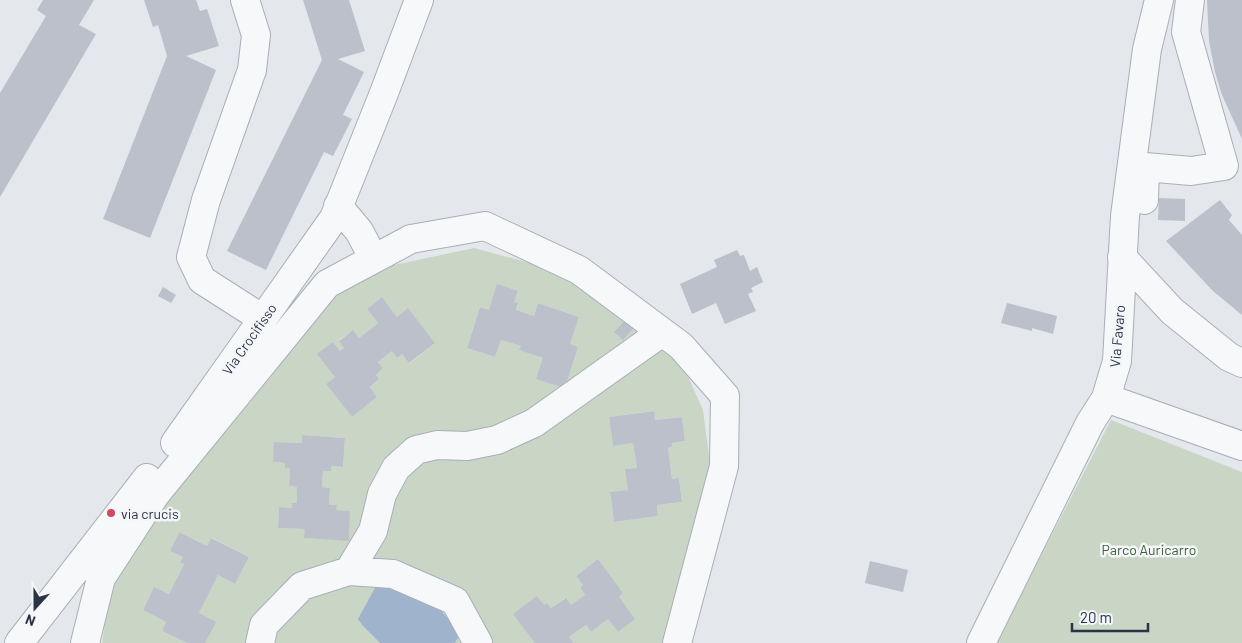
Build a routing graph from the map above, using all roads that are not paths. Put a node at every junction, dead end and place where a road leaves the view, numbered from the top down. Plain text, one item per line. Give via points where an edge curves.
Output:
1 (246, 0) edge
2 (419, 0) edge
3 (1159, 0) edge
4 (1190, 0) edge
5 (338, 206) junction
6 (374, 259) junction
7 (1131, 267) junction
8 (263, 319) junction
9 (662, 332) junction
10 (1242, 363) edge
11 (1106, 398) junction
12 (1242, 446) edge
13 (349, 571) junction
14 (19, 643) edge
15 (85, 643) edge
16 (260, 643) edge
17 (478, 643) edge
18 (677, 643) edge
19 (982, 643) edge

1 - 8 street via 256,35 252,70 206,200 191,257 202,280
2 - 5 street, Via Crocifisso
3 - 7 street, Via Favaro via 1147,50 1125,216
4 - 7 street via 1186,32 1224,166 1191,171 1145,167
5 - 6 street via 359,231
5 - 8 street, Via Crocifisso via 334,218
6 - 9 street via 411,239 485,226 579,270
6 - 15 street via 327,284 156,495 102,578
7 - 10 street via 1172,311
7 - 11 street, Via Favaro via 1117,361
8 - 14 street, Via Crocifisso via 191,422
9 - 13 street via 534,423 497,440 416,450 396,468 382,494 374,531
9 - 18 street via 681,346 725,396 724,466
11 - 12 street
11 - 19 street, Via Favaro via 1090,423
13 - 16 street via 302,586 264,625
13 - 17 street via 393,574 455,601

